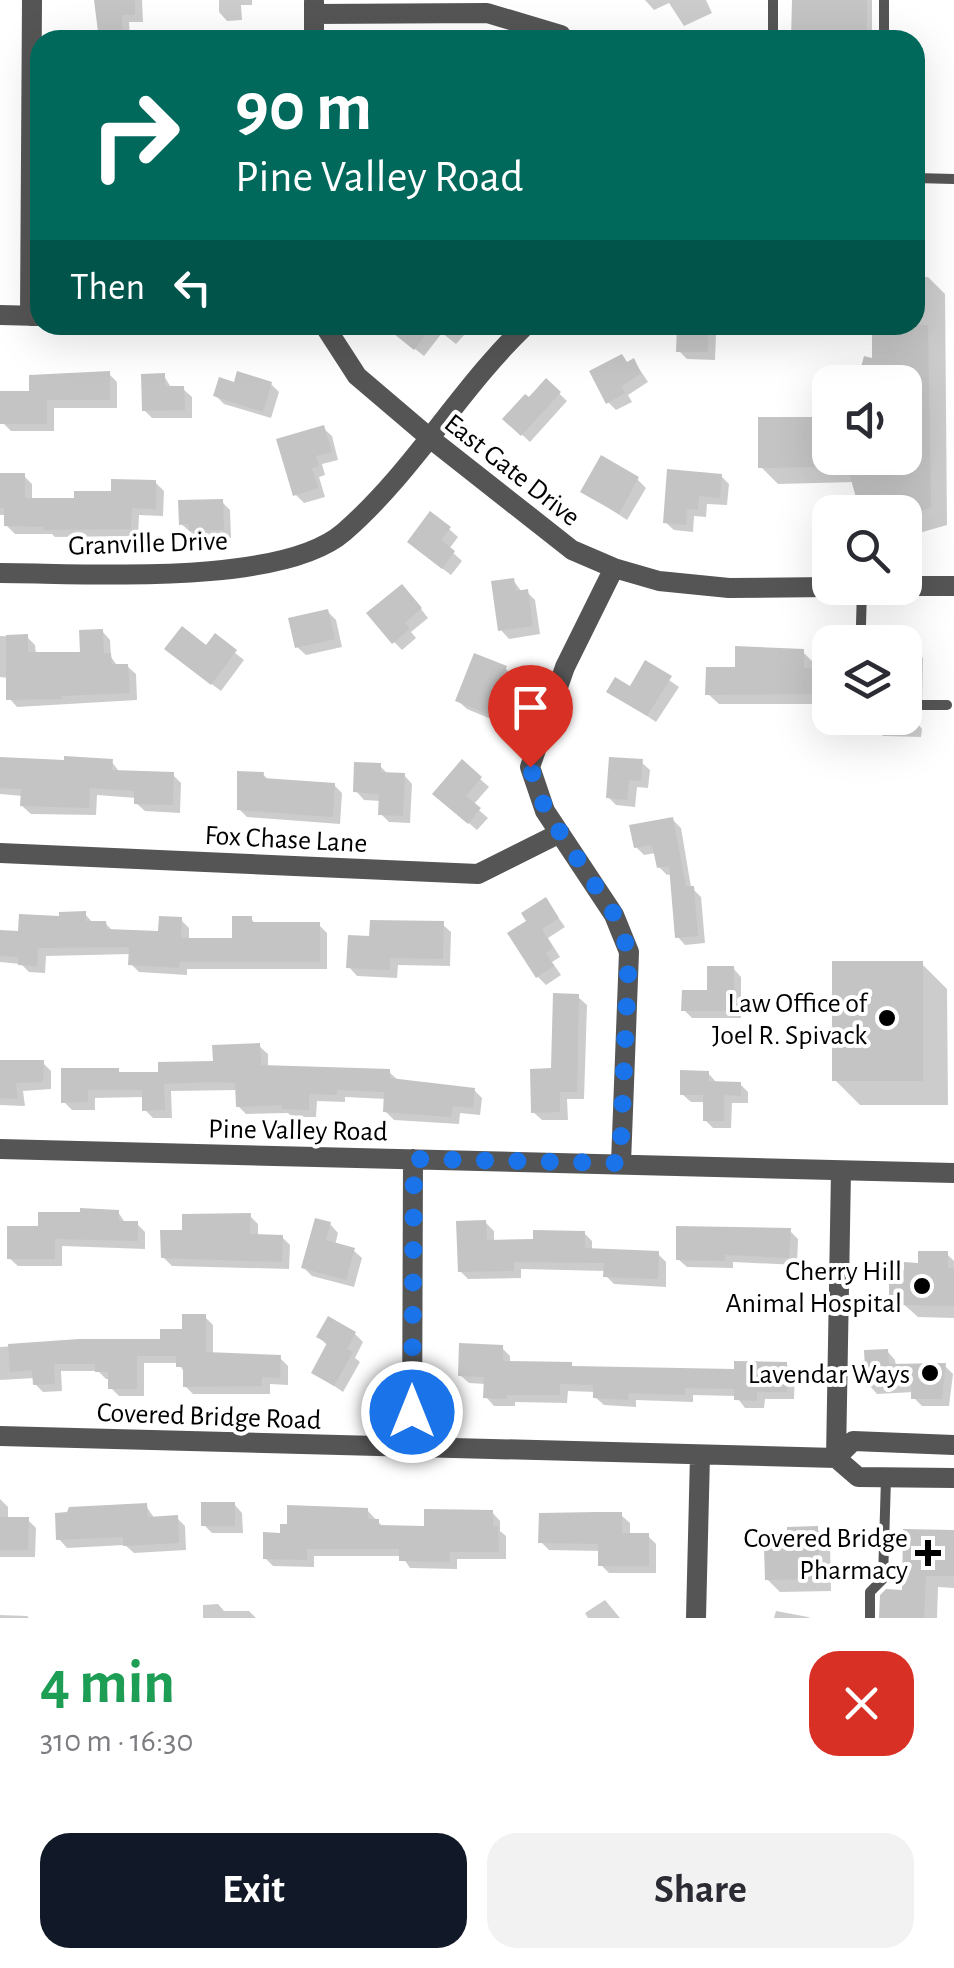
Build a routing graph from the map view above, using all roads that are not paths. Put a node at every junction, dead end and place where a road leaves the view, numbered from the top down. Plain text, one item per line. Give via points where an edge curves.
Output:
1 (32, 0) edge
2 (773, 0) edge
3 (884, 0) edge
4 (314, 7) edge
5 (32, 30) edge
6 (544, 30) edge
7 (773, 30) edge
8 (884, 30) edge
9 (925, 178) edge
10 (954, 178) edge
11 (0, 316) edge
12 (30, 316) edge
13 (330, 335) edge
14 (518, 335) edge
15 (431, 439) junction
16 (614, 568) junction
17 (0, 573) edge
18 (922, 586) edge
19 (954, 586) edge
20 (812, 587) edge
21 (922, 705) edge
22 (947, 705) dead end
23 (560, 833) junction
24 (0, 853) edge
25 (0, 1149) edge
26 (414, 1159) junction
27 (620, 1163) junction
28 (841, 1171) junction
29 (954, 1173) edge
30 (0, 1436) edge
31 (954, 1445) edge
32 (412, 1448) junction
33 (700, 1455) junction
34 (836, 1458) junction
35 (886, 1477) junction
36 (954, 1478) edge
37 (696, 1618) edge
38 (870, 1618) edge

1 - 5 street
2 - 7 lane
3 - 8 lane
4 - 6 street via 487,13
9 - 10 lane
11 - 12 street
13 - 15 street, East Gate Drive via 357,376
14 - 15 street, Granville Drive
15 - 16 street, East Gate Drive via 572,550
15 - 17 street, Granville Drive via 342,534 308,552 205,573
16 - 20 street, East Gate Drive via 730,588
16 - 23 street via 565,667 530,767
18 - 19 street
21 - 22 lane
23 - 24 street, Fox Chase Lane via 478,874
23 - 27 street via 614,914 629,952
25 - 26 street, Pine Valley Road
26 - 27 street, Pine Valley Road
26 - 32 street
27 - 28 street, Pine Valley Road
28 - 29 street, Pine Valley Road
28 - 34 street
30 - 32 street, Covered Bridge Road
31 - 34 street, Covered Bridge Road via 853,1441
32 - 33 street, Covered Bridge Road
33 - 34 street, Covered Bridge Road
33 - 37 street
34 - 35 street, Covered Bridge Road via 858,1477
35 - 36 street, Covered Bridge Road
35 - 38 lane via 883,1578 870,1592

